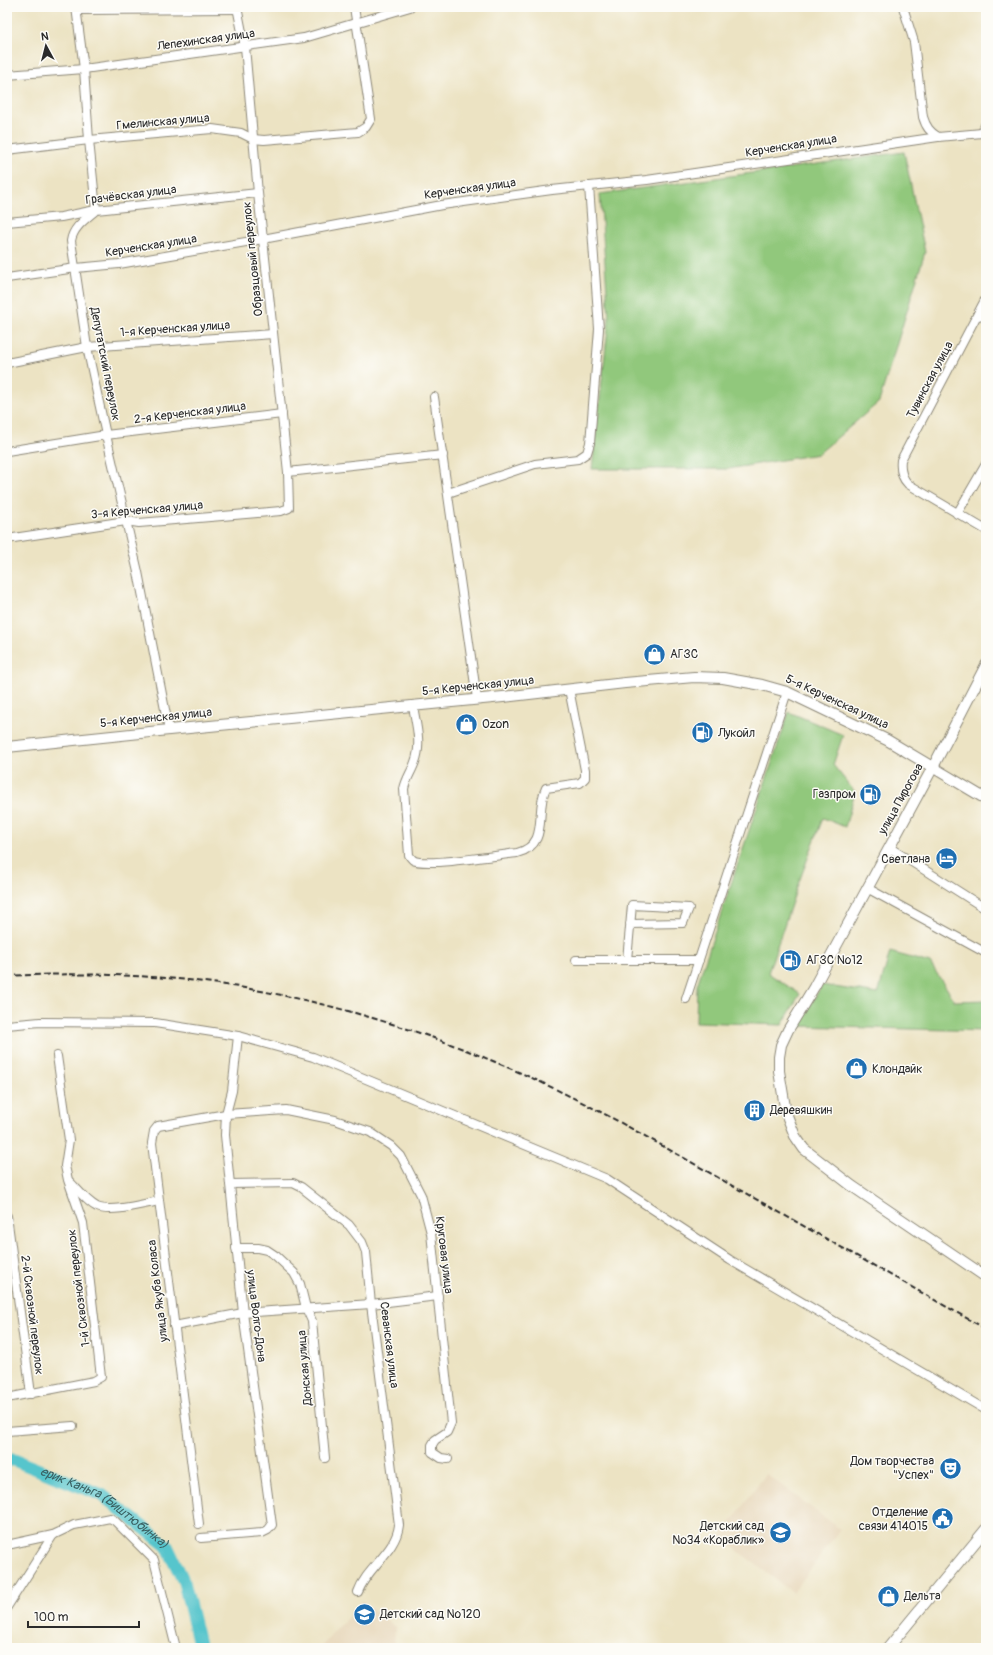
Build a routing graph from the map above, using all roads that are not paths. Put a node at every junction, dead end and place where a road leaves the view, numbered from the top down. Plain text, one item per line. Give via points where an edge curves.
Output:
1 (354, 7) edge
2 (903, 7) edge
3 (76, 8) edge
4 (238, 8) edge
5 (407, 8) edge
6 (356, 22) junction
7 (245, 47) junction
8 (84, 69) junction
9 (7, 75) edge
10 (986, 123) edge
11 (984, 134) edge
12 (938, 137) junction
13 (253, 138) junction
14 (89, 140) junction
15 (7, 150) edge
16 (589, 186) junction
17 (258, 193) junction
18 (96, 210) junction
19 (7, 222) edge
20 (263, 239) junction
21 (76, 268) junction
22 (7, 278) edge
23 (986, 298) edge
24 (978, 314) junction
25 (986, 320) edge
26 (273, 334) junction
27 (88, 347) junction
28 (7, 363) edge
29 (434, 397) dead end
30 (282, 414) junction
31 (106, 435) junction
32 (7, 451) edge
33 (443, 455) junction
34 (986, 464) edge
35 (288, 472) junction
36 (448, 493) junction
37 (289, 508) joint
38 (958, 514) junction
39 (126, 522) junction
40 (986, 530) edge
41 (7, 539) edge
42 (986, 665) edge
43 (568, 690) junction
44 (787, 692) junction
45 (477, 699) junction
46 (413, 706) junction
47 (169, 730) junction
48 (7, 747) edge
49 (933, 767) junction
50 (986, 799) edge
51 (890, 848) junction
52 (867, 888) junction
53 (986, 909) edge
54 (630, 924) junction
55 (986, 954) edge
56 (576, 960) dead end
57 (627, 960) junction
58 (699, 960) junction
59 (686, 999) dead end
60 (7, 1025) edge
61 (238, 1036) junction
62 (57, 1056) dead end
63 (226, 1114) junction
64 (68, 1180) junction
65 (230, 1184) junction
66 (159, 1201) junction
67 (7, 1216) edge
68 (236, 1248) junction
69 (986, 1277) edge
70 (438, 1296) junction
71 (371, 1304) junction
72 (306, 1308) junction
73 (243, 1314) junction
74 (174, 1326) junction
75 (31, 1394) junction
76 (7, 1398) edge
77 (986, 1410) edge
78 (73, 1426) dead end
79 (7, 1431) edge
80 (325, 1458) dead end
81 (448, 1459) dead end
82 (199, 1524) dead end
83 (986, 1529) edge
84 (54, 1535) junction
85 (201, 1538) dead end
86 (7, 1545) edge
87 (358, 1592) dead end
88 (7, 1607) edge
89 (176, 1648) edge
90 (888, 1648) edge

1 - 6 street
2 - 12 street via 914,42 922,117 925,125
3 - 4 street
3 - 8 street
4 - 7 street, Образцовый переулок
5 - 6 street, Лепехинская улица
6 - 7 street, Лепехинская улица via 304,38
6 - 13 street, Гмелинская улица via 371,119 366,127 358,132 264,140
7 - 8 street, Лепехинская улица
7 - 13 street, Образцовый переулок
8 - 9 street, Лепехинская улица
8 - 14 street
10 - 11 street
11 - 12 street
12 - 16 street, Керченская улица via 647,180
13 - 14 street, Гмелинская улица via 241,133 212,129
13 - 17 street, Образцовый переулок
14 - 15 street, Гмелинская улица
14 - 18 street
16 - 20 street, Керченская улица via 442,205
16 - 36 street via 599,329 587,454 578,459 535,464
17 - 18 street, Грачёвская улица
17 - 20 street, Образцовый переулок
18 - 19 street, Грачёвская улица via 61,217
18 - 21 street, Депутатский переулок via 72,235
20 - 21 street, Керченская улица via 119,264
20 - 26 street, Образцовый переулок
21 - 22 street, Керченская улица
21 - 27 street, Депутатский переулок
23 - 24 street, Тувинская улица
24 - 25 street
24 - 38 street, Тувинская улица via 901,460 900,467 908,484
26 - 27 street, 1-я Керченская улица
26 - 30 street, Образцовый переулок
27 - 28 street, 1-я Керченская улица
27 - 31 street, Депутатский переулок
29 - 33 street
30 - 31 street, 2-я Керченская улица
30 - 35 street, Образцовый переулок
31 - 32 street, 2-я Керченская улица
31 - 39 street, Депутатский переулок
33 - 35 street
33 - 36 street
34 - 38 street
35 - 37 street, Образцовый переулок
36 - 45 street
37 - 39 street, 3-я Керченская улица via 282,511
38 - 40 street
39 - 41 street, 3-я Керченская улица
39 - 47 street, Депутатский переулок
42 - 49 main road, улица Пирогова
43 - 44 main road, 5-я Керченская улица via 694,677 722,678
43 - 45 main road, 5-я Керченская улица
43 - 46 street via 585,778 580,782 546,788 539,837 524,851 469,860 422,862 413,860 409,855 404,789 416,762 419,744
44 - 49 main road, 5-я Керченская улица via 887,740
44 - 58 street
45 - 46 main road, 5-я Керченская улица
46 - 47 main road, 5-я Керченская улица
47 - 48 main road, 5-я Керченская улица
49 - 50 main road, 5-я Керченская улица
49 - 51 main road, улица Пирогова
51 - 52 main road, улица Пирогова
51 - 53 street
52 - 55 street
52 - 69 main road, улица Пирогова via 781,1045 780,1071 786,1113 795,1136 804,1149 852,1186
54 - 54 street via 632,905 689,908 683,923
54 - 57 street
56 - 57 street
57 - 58 street
58 - 59 street
60 - 61 street via 40,1022 155,1023
61 - 63 street, улица Волго-Дона via 232,1092
61 - 77 street via 313,1058 607,1179 730,1260
62 - 64 street, 1-й Сквозной переулок via 69,1140 65,1166
63 - 65 street, улица Волго-Дона via 225,1135
63 - 66 street, улица Якуба Коласа via 158,1126 154,1131 152,1143
63 - 70 street, Круговая улица via 286,1110 335,1120 370,1132 391,1146 401,1156 421,1195 427,1214
64 - 66 street via 91,1202 103,1208
64 - 75 street, 1-й Сквозной переулок via 84,1224 100,1377 94,1381
65 - 68 street, улица Волго-Дона
65 - 71 street, Севанская улица via 293,1183 349,1225 366,1252
66 - 74 street, улица Якуба Коласа
67 - 75 street, 2-й Сквозной переулок
68 - 72 street, Донская улица via 258,1248 276,1256 297,1278
68 - 73 street, улица Волго-Дона
70 - 71 street
70 - 81 street, Круговая улица via 451,1423 447,1432 435,1440 432,1452
71 - 72 street
71 - 87 street, Севанская улица via 399,1525 398,1535 362,1582
72 - 73 street
72 - 80 street, Донская улица via 312,1321
73 - 74 street
73 - 85 street, улица Волго-Дона via 272,1525 262,1533
74 - 82 street, улица Якуба Коласа
75 - 76 street
78 - 79 street
83 - 90 main road
84 - 86 street
84 - 88 street
84 - 89 street via 74,1525 104,1518 115,1521 154,1560

